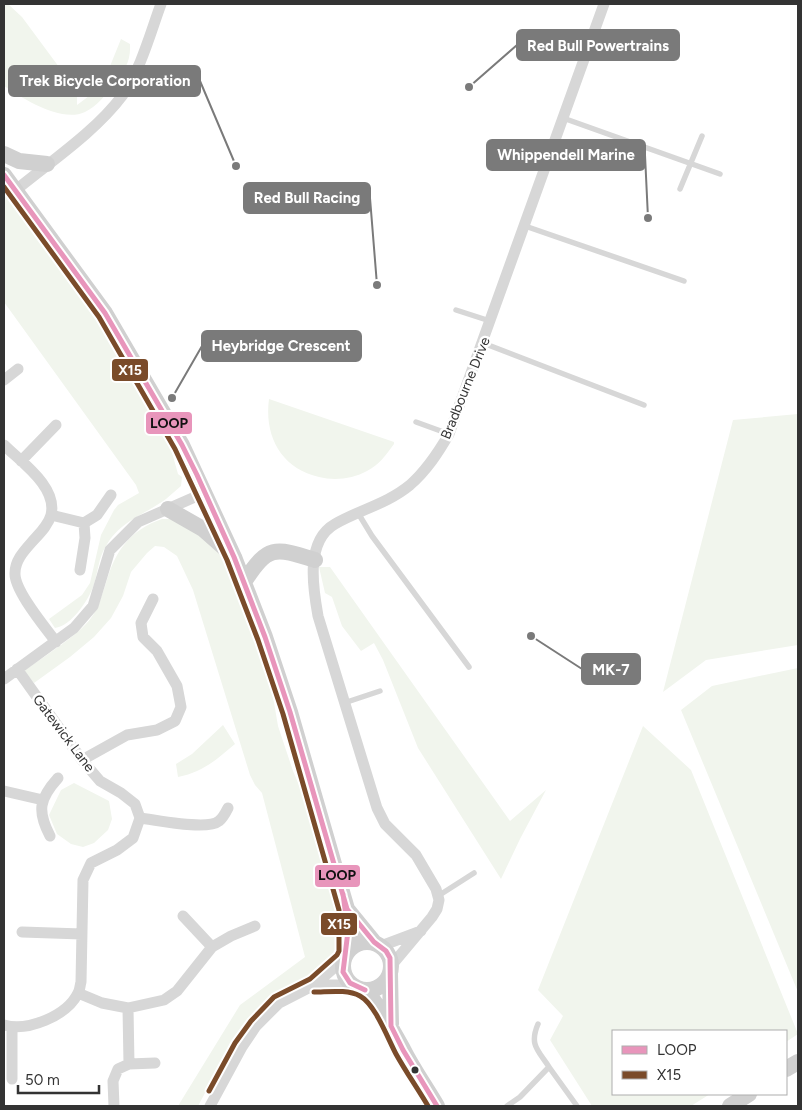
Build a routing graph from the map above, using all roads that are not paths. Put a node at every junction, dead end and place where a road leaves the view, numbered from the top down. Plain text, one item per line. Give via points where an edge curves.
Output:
1 (161, 4) edge
2 (604, 4) edge
3 (564, 118) junction
4 (702, 136) dead end
5 (4, 154) edge
6 (47, 164) junction
7 (691, 164) junction
8 (720, 174) dead end
9 (4, 175) edge
10 (680, 189) dead end
11 (16, 190) junction
12 (525, 226) junction
13 (684, 281) dead end
14 (456, 310) dead end
15 (491, 322) junction
16 (483, 343) junction
17 (18, 369) dead end
18 (4, 380) edge
19 (644, 405) dead end
20 (416, 422) dead end
21 (56, 425) dead end
22 (449, 434) junction
23 (4, 445) edge
24 (21, 461) junction
25 (204, 493) junction
26 (111, 495) dead end
27 (168, 509) junction
28 (358, 513) junction
29 (51, 515) junction
30 (84, 523) junction
31 (234, 557) junction
32 (315, 560) junction
33 (80, 570) dead end
34 (9, 574) edge
35 (244, 582) junction
36 (153, 599) dead end
37 (56, 642) junction
38 (469, 667) dead end
39 (17, 669) junction
40 (4, 679) edge
41 (380, 691) dead end
42 (344, 703) junction
43 (82, 760) junction
44 (58, 778) dead end
45 (4, 791) edge
46 (43, 800) junction
47 (228, 808) dead end
48 (140, 818) junction
49 (50, 836) dead end
50 (474, 872) dead end
51 (438, 896) junction
52 (347, 909) junction
53 (183, 916) dead end
54 (255, 926) dead end
55 (421, 931) junction
56 (22, 932) dead end
57 (82, 934) junction
58 (377, 944) junction
59 (212, 947) junction
60 (345, 956) junction
61 (390, 969) junction
62 (314, 985) junction
63 (359, 988) junction
64 (78, 993) junction
65 (128, 1008) junction
66 (538, 1024) dead end
67 (8, 1026) edge
68 (391, 1026) junction
69 (798, 1062) edge
70 (155, 1063) dead end
71 (129, 1064) junction
72 (549, 1068) junction
73 (787, 1068) edge
74 (13, 1078) dead end
75 (747, 1095) edge
76 (114, 1106) edge
77 (210, 1106) edge
78 (437, 1106) edge
79 (507, 1106) edge
80 (577, 1106) edge
81 (730, 1106) edge

1 - 6 street via 135,75 123,94 100,120
2 - 3 street, Bradbourne Drive
3 - 7 lane
3 - 12 street, Bradbourne Drive
4 - 7 lane
5 - 6 street via 19,161
6 - 11 street
7 - 8 lane
7 - 10 lane
9 - 11 street
11 - 25 street via 105,313 182,445
12 - 13 lane
12 - 15 street, Bradbourne Drive
14 - 15 lane
15 - 16 street, Bradbourne Drive
16 - 19 lane
16 - 22 street, Bradbourne Drive
17 - 18 street
20 - 22 lane
21 - 24 street
22 - 28 street, Bradbourne Drive via 430,465 409,486 383,503
23 - 24 street
24 - 29 street via 43,482 50,496
25 - 27 street
25 - 31 street
26 - 30 street via 97,515
27 - 31 street via 203,529
27 - 37 street via 138,522 110,550 93,606 74,628
28 - 32 street, Bradbourne Drive via 333,525 317,543
28 - 38 lane
29 - 30 street
29 - 34 street
30 - 33 street
31 - 35 street
32 - 35 street via 286,551 274,551 257,562
32 - 42 street, Bradbourne Drive via 313,590
34 - 37 street
35 - 52 street via 290,712
36 - 43 street via 141,623 144,637 157,651 176,686 181,707 175,721 157,730 127,735
37 - 39 street
39 - 40 street
39 - 43 street, Gatewick Lane
41 - 42 lane
42 - 51 street, Bradbourne Drive via 385,824 416,855
43 - 48 street, Gatewick Lane via 100,781 135,804
44 - 46 street
45 - 46 street
46 - 49 street via 41,820
47 - 48 street via 220,821 211,825
48 - 57 street via 133,838 91,864 83,880
50 - 51 lane
51 - 55 street via 437,909
52 - 58 street
52 - 60 street
53 - 59 street
54 - 59 street
55 - 58 street
55 - 61 street
56 - 57 street
57 - 64 street
58 - 60 street via 358,943
58 - 61 street via 390,958
59 - 65 street via 176,991 164,1000
60 - 62 street
60 - 63 street via 344,974
61 - 63 street via 380,986
61 - 68 street
62 - 63 street
62 - 77 street via 279,1003 256,1026
63 - 68 street via 376,1003
64 - 65 street via 102,1003
64 - 67 street via 66,1008 46,1020 30,1026
65 - 71 street
66 - 72 lane via 533,1041
67 - 74 street
68 - 78 street
69 - 73 street
70 - 71 street
71 - 76 street via 118,1068 113,1081
72 - 79 lane
72 - 80 lane
75 - 81 street

